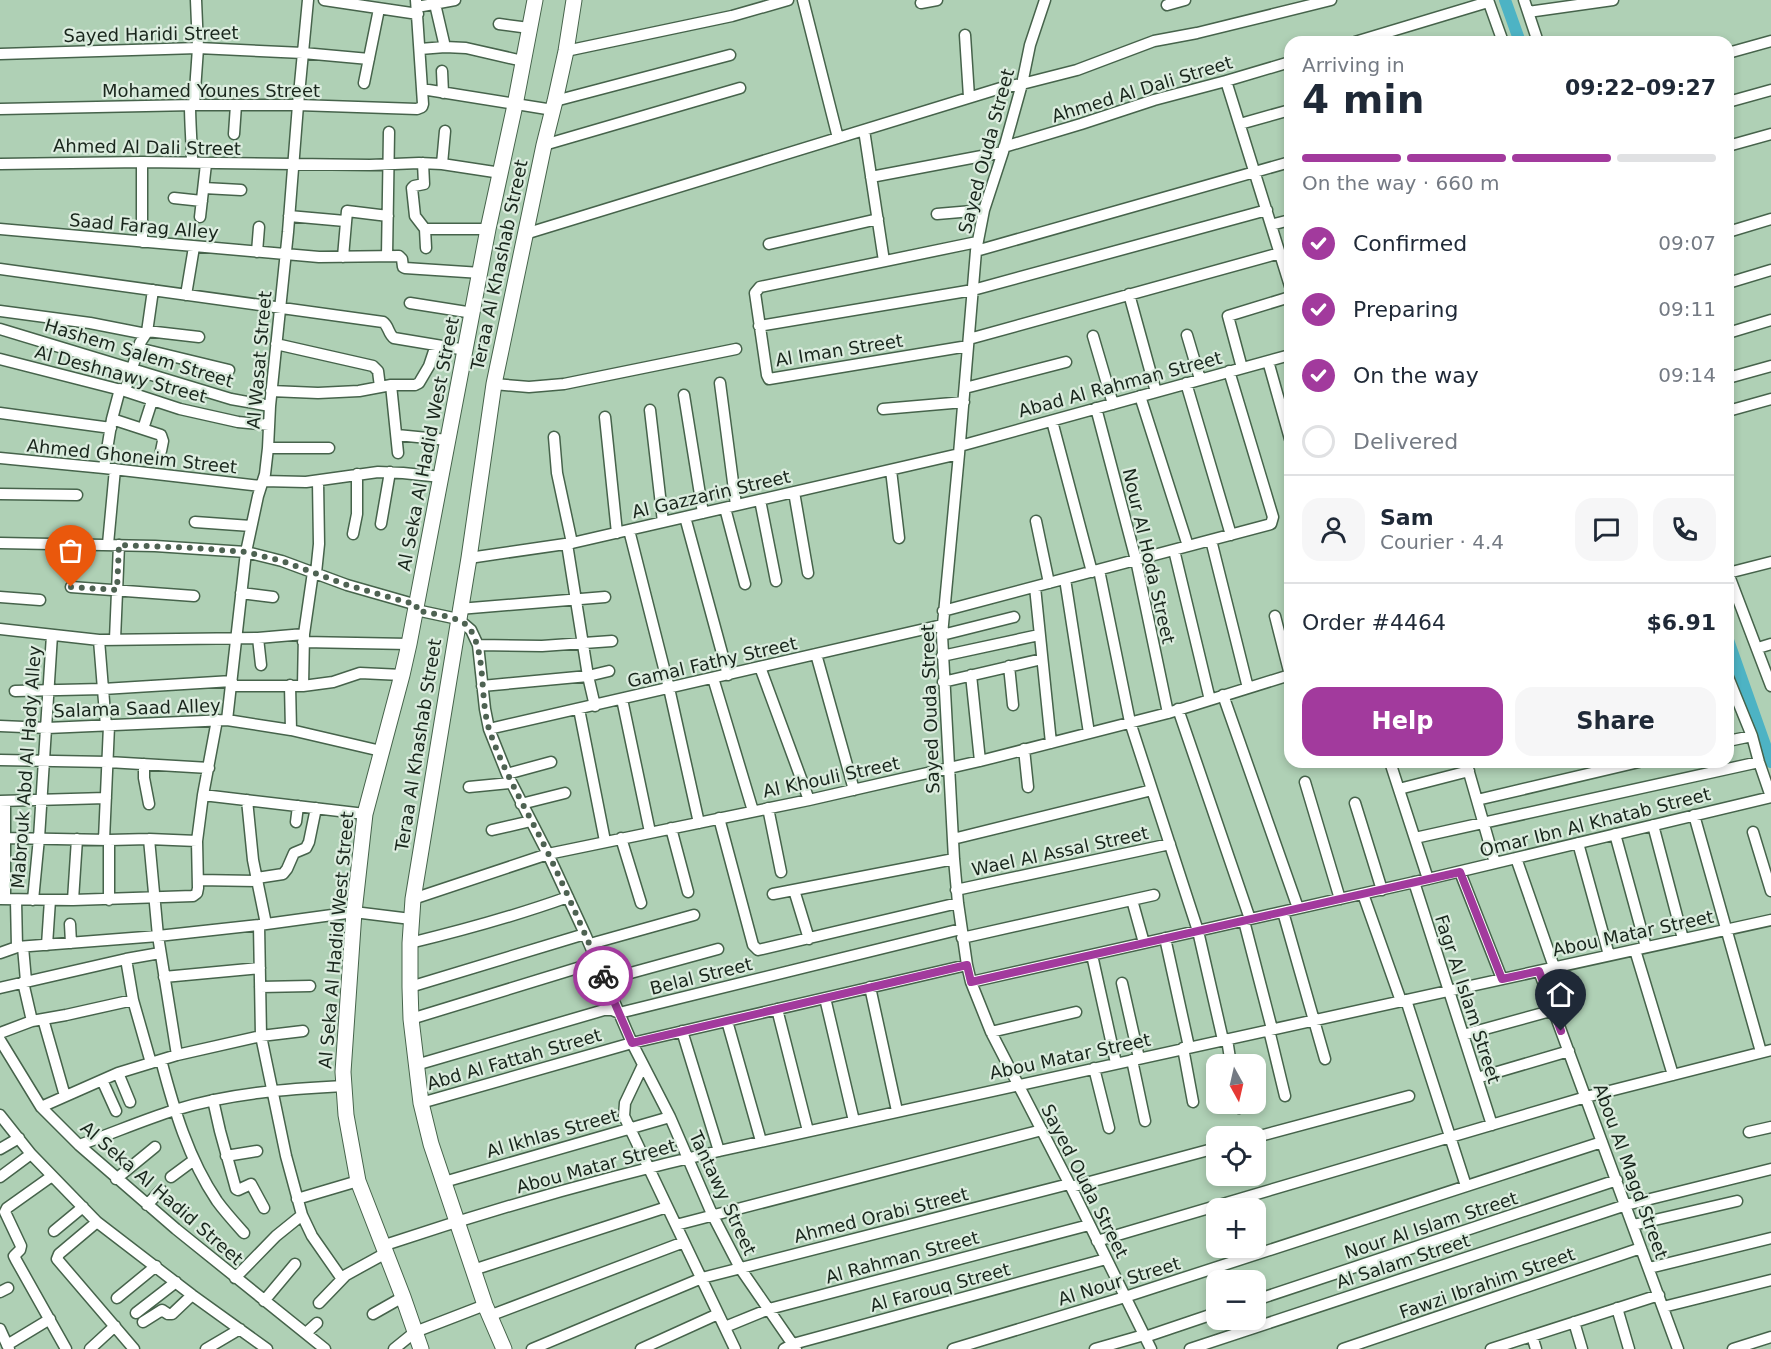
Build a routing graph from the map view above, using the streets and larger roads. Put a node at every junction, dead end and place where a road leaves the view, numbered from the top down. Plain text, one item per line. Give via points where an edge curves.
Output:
1 (196, 0) edge
2 (308, 0) edge
3 (324, 0) edge
4 (455, 0) edge
5 (535, 0) edge
6 (573, 0) edge
7 (788, 0) edge
8 (803, 0) edge
9 (937, 0) edge
10 (1045, 0) edge
11 (1185, 0) edge
12 (1331, 0) edge
13 (1524, 0) edge
14 (1613, 0) edge
15 (1488, 1) edge
16 (921, 3) dead end
17 (435, 4) junction
18 (759, 4) edge
19 (1167, 5) dead end
20 (417, 7) edge
21 (379, 9) junction
22 (1528, 12) junction
23 (499, 24) dead end
24 (529, 28) junction
25 (965, 35) dead end
26 (1393, 36) edge
27 (1501, 36) edge
28 (1536, 36) edge
29 (1771, 41) edge
30 (445, 47) junction
31 (198, 48) junction
32 (420, 49) junction
33 (566, 51) junction
34 (1734, 51) edge
35 (303, 53) junction
36 (0, 54) edge
37 (730, 55) dead end
38 (369, 59) junction
39 (523, 61) junction
40 (1284, 64) edge
41 (442, 71) dead end
42 (1226, 81) junction
43 (364, 83) dead end
44 (1022, 84) junction
45 (740, 88) dead end
46 (422, 89) junction
47 (1771, 90) edge
48 (443, 93) junction
49 (969, 97) junction
50 (1734, 100) edge
51 (192, 105) junction
52 (236, 105) junction
53 (298, 105) junction
54 (515, 105) junction
55 (554, 106) junction
56 (0, 109) edge
57 (1284, 112) edge
58 (1240, 124) junction
59 (864, 130) junction
60 (445, 131) dead end
61 (389, 132) dead end
62 (234, 134) dead end
63 (1771, 134) edge
64 (838, 138) junction
65 (1734, 144) edge
66 (544, 145) junction
67 (1004, 150) junction
68 (142, 162) junction
69 (423, 163) junction
70 (0, 164) edge
71 (192, 164) junction
72 (206, 164) junction
73 (389, 164) junction
74 (442, 164) junction
75 (1284, 164) edge
76 (293, 165) junction
77 (1255, 172) junction
78 (501, 173) junction
79 (871, 177) junction
80 (204, 188) junction
81 (241, 190) dead end
82 (174, 198) dead end
83 (202, 201) junction
84 (984, 210) junction
85 (1267, 210) junction
86 (937, 214) dead end
87 (289, 216) junction
88 (388, 216) junction
89 (200, 217) dead end
90 (878, 219) junction
91 (1771, 219) edge
92 (345, 220) junction
93 (1284, 221) edge
94 (1271, 225) junction
95 (260, 227) dead end
96 (425, 229) junction
97 (489, 229) junction
98 (0, 230) edge
99 (1734, 230) edge
100 (525, 234) junction
101 (142, 242) junction
102 (769, 244) dead end
103 (977, 246) junction
104 (194, 247) junction
105 (426, 248) dead end
106 (257, 252) junction
107 (286, 254) junction
108 (387, 256) junction
109 (1284, 256) edge
110 (343, 257) junction
111 (884, 261) junction
112 (0, 269) edge
113 (1771, 270) edge
114 (481, 273) junction
115 (1734, 281) edge
116 (153, 290) junction
117 (973, 290) junction
118 (1129, 294) junction
119 (186, 295) junction
120 (1284, 299) edge
121 (410, 303) dead end
122 (280, 308) junction
123 (0, 311) edge
124 (473, 313) junction
125 (1771, 321) edge
126 (759, 326) junction
127 (0, 329) edge
128 (1734, 331) edge
129 (146, 332) junction
130 (1187, 335) dead end
131 (1094, 336) dead end
132 (199, 337) dead end
133 (968, 342) junction
134 (276, 344) junction
135 (436, 345) junction
136 (138, 348) junction
137 (466, 350) junction
138 (736, 350) dead end
139 (1284, 357) edge
140 (0, 359) edge
141 (1268, 361) junction
142 (1066, 362) dead end
143 (1771, 366) edge
144 (131, 368) junction
145 (1242, 368) junction
146 (229, 370) dead end
147 (1229, 371) junction
148 (1734, 376) edge
149 (1200, 380) junction
150 (720, 383) dead end
151 (1186, 383) junction
152 (494, 384) junction
153 (385, 386) junction
154 (964, 388) junction
155 (122, 390) junction
156 (271, 391) junction
157 (1156, 392) junction
158 (684, 395) dead end
159 (1140, 396) junction
160 (1771, 399) edge
161 (152, 401) junction
162 (963, 402) junction
163 (1113, 404) junction
164 (270, 406) junction
165 (1096, 408) junction
166 (883, 409) dead end
167 (1734, 409) edge
168 (650, 410) dead end
169 (0, 413) edge
170 (605, 417) dead end
171 (1284, 418) edge
172 (1052, 420) junction
173 (111, 423) junction
174 (269, 425) junction
175 (143, 429) junction
176 (397, 435) junction
177 (554, 437) dead end
178 (448, 440) junction
179 (268, 448) junction
180 (329, 448) dead end
181 (960, 450) junction
182 (161, 451) dead end
183 (399, 453) dead end
184 (0, 458) edge
185 (110, 468) junction
186 (891, 470) junction
187 (390, 472) junction
188 (357, 474) junction
189 (441, 477) junction
190 (318, 481) junction
191 (262, 484) junction
192 (794, 492) junction
193 (0, 494) edge
194 (77, 495) dead end
195 (760, 500) junction
196 (730, 506) junction
197 (703, 513) junction
198 (685, 517) junction
199 (1036, 521) dead end
200 (195, 522) dead end
201 (663, 522) junction
202 (381, 524) dead end
203 (251, 526) junction
204 (629, 530) junction
205 (617, 533) junction
206 (353, 534) dead end
207 (1231, 535) junction
208 (899, 538) dead end
209 (1211, 540) junction
210 (0, 543) edge
211 (113, 544) junction
212 (569, 544) junction
213 (1188, 546) junction
214 (1174, 550) junction
215 (246, 552) junction
216 (469, 558) junction
217 (1136, 560) junction
218 (1771, 562) edge
219 (1095, 571) junction
220 (1734, 571) edge
221 (314, 572) junction
222 (808, 573) dead end
223 (1065, 579) junction
224 (776, 580) dead end
225 (1049, 583) junction
226 (745, 584) dead end
227 (71, 587) dead end
228 (1035, 587) junction
229 (1734, 588) edge
230 (117, 590) junction
231 (241, 593) junction
232 (194, 596) dead end
233 (0, 597) edge
234 (273, 597) dead end
235 (605, 597) dead end
236 (40, 600) dead end
237 (577, 600) junction
238 (416, 608) junction
239 (944, 611) junction
240 (459, 614) junction
241 (1275, 616) dead end
242 (1014, 617) dead end
243 (0, 629) edge
244 (942, 630) junction
245 (52, 635) junction
246 (1040, 635) junction
247 (236, 638) junction
248 (258, 638) junction
249 (303, 638) junction
250 (115, 639) junction
251 (99, 640) junction
252 (612, 641) dead end
253 (409, 644) junction
254 (583, 644) junction
255 (1771, 644) edge
256 (478, 645) junction
257 (1758, 648) junction
258 (1284, 651) edge
259 (816, 654) junction
260 (942, 656) junction
261 (1042, 659) junction
262 (261, 665) dead end
263 (1009, 666) junction
264 (760, 667) junction
265 (609, 671) dead end
266 (402, 675) junction
267 (728, 675) junction
268 (971, 675) junction
269 (588, 676) junction
270 (1284, 677) edge
271 (713, 678) junction
272 (943, 682) junction
273 (231, 684) junction
274 (290, 685) junction
275 (303, 686) junction
276 (482, 686) junction
277 (1771, 686) edge
278 (669, 688) junction
279 (1248, 688) junction
280 (49, 689) junction
281 (103, 689) junction
282 (15, 691) dead end
283 (1223, 695) junction
284 (1734, 698) edge
285 (622, 699) junction
286 (1210, 700) junction
287 (1014, 705) dead end
288 (595, 706) junction
289 (579, 709) junction
290 (1173, 711) junction
291 (222, 720) junction
292 (1130, 723) junction
293 (0, 726) edge
294 (107, 726) junction
295 (47, 728) junction
296 (489, 729) junction
297 (291, 730) junction
298 (1089, 733) junction
299 (1752, 736) junction
300 (1734, 740) edge
301 (1051, 743) junction
302 (1024, 750) junction
303 (381, 751) junction
304 (0, 760) edge
305 (980, 760) junction
306 (44, 762) junction
307 (108, 762) junction
308 (551, 762) dead end
309 (1759, 762) junction
310 (144, 764) junction
311 (209, 768) junction
312 (948, 768) junction
313 (1392, 768) edge
314 (1461, 768) edge
315 (1468, 768) edge
316 (1613, 768) edge
317 (1732, 768) edge
318 (1734, 768) edge
319 (509, 779) junction
320 (1305, 782) dead end
321 (469, 787) dead end
322 (1028, 787) dead end
323 (1399, 789) junction
324 (854, 790) junction
325 (1152, 790) junction
326 (304, 794) dead end
327 (565, 794) dead end
328 (203, 795) junction
329 (1771, 797) edge
330 (106, 798) junction
331 (42, 799) junction
332 (247, 800) junction
333 (809, 800) junction
334 (1477, 800) junction
335 (3, 801) edge
336 (1355, 803) dead end
337 (150, 804) dead end
338 (521, 804) junction
339 (301, 806) junction
340 (316, 808) junction
341 (768, 808) junction
342 (753, 811) junction
343 (365, 814) junction
344 (1694, 815) junction
345 (719, 819) junction
346 (531, 821) junction
347 (296, 822) dead end
348 (699, 823) junction
349 (1483, 824) junction
350 (1653, 825) junction
351 (671, 828) junction
352 (492, 830) dead end
353 (650, 832) junction
354 (1753, 832) dead end
355 (1615, 834) junction
356 (39, 838) junction
357 (621, 838) junction
358 (1415, 838) junction
359 (76, 839) junction
360 (149, 839) junction
361 (952, 839) junction
362 (106, 840) junction
363 (3, 841) edge
364 (197, 841) junction
365 (605, 841) junction
366 (1578, 843) junction
367 (1170, 844) junction
368 (548, 854) junction
369 (1516, 858) junction
370 (954, 859) junction
371 (1495, 863) junction
372 (781, 872) dead end
373 (1460, 872) junction
374 (1428, 879) junction
375 (198, 880) junction
376 (258, 880) junction
377 (1414, 882) junction
378 (794, 890) junction
379 (956, 890) junction
380 (1383, 890) junction
381 (1771, 891) edge
382 (688, 892) dead end
383 (773, 894) dead end
384 (1363, 894) junction
385 (1154, 896) dead end
386 (568, 897) junction
387 (154, 898) junction
388 (414, 899) junction
389 (1340, 899) junction
390 (7, 900) edge
391 (33, 900) junction
392 (50, 900) junction
393 (73, 900) junction
394 (109, 900) junction
395 (1132, 900) junction
396 (641, 903) dead end
397 (958, 903) junction
398 (1298, 908) junction
399 (354, 912) junction
400 (1283, 912) junction
401 (694, 915) dead end
402 (411, 919) junction
403 (1247, 920) junction
404 (1771, 920) edge
405 (70, 924) dead end
406 (262, 925) junction
407 (1727, 930) junction
408 (1198, 931) junction
409 (962, 933) junction
410 (158, 936) junction
411 (1165, 938) junction
412 (587, 939) junction
413 (809, 939) junction
414 (1683, 939) junction
415 (71, 943) junction
416 (410, 943) junction
417 (1144, 943) junction
418 (47, 945) junction
419 (20, 947) junction
420 (718, 948) dead end
421 (1641, 949) junction
422 (160, 952) junction
423 (0, 953) edge
424 (1092, 955) junction
425 (1609, 955) junction
426 (126, 959) junction
427 (597, 962) junction
428 (967, 965) junction
429 (260, 968) junction
430 (1554, 968) junction
431 (1539, 971) junction
432 (164, 977) junction
433 (1502, 979) junction
434 (605, 980) junction
435 (24, 982) junction
436 (971, 982) junction
437 (1122, 983) dead end
438 (310, 986) dead end
439 (260, 987) junction
440 (410, 987) junction
441 (870, 987) junction
442 (0, 988) edge
443 (1449, 991) junction
444 (825, 998) junction
445 (133, 1000) junction
446 (1403, 1000) junction
447 (777, 1009) junction
448 (1554, 1010) junction
449 (1076, 1012) dead end
450 (619, 1013) junction
451 (411, 1019) junction
452 (38, 1020) junction
453 (1314, 1020) junction
454 (727, 1021) junction
455 (1270, 1029) junction
456 (303, 1031) dead end
457 (682, 1031) junction
458 (991, 1032) junction
459 (0, 1033) edge
460 (1463, 1035) junction
461 (261, 1036) junction
462 (1225, 1039) junction
463 (0, 1040) edge
464 (632, 1043) junction
465 (1186, 1048) junction
466 (1569, 1051) junction
467 (1766, 1051) edge
468 (1228, 1054) edge
469 (177, 1055) junction
470 (1135, 1059) junction
471 (1325, 1059) dead end
472 (156, 1061) junction
473 (1116, 1063) junction
474 (416, 1065) junction
475 (643, 1065) junction
476 (1094, 1068) junction
477 (118, 1073) junction
478 (1673, 1075) junction
479 (1477, 1078) junction
480 (102, 1080) junction
481 (1018, 1084) junction
482 (344, 1086) junction
483 (272, 1090) junction
484 (65, 1096) junction
485 (1284, 1096) dead end
486 (1408, 1096) dead end
487 (1586, 1097) junction
488 (213, 1100) junction
489 (130, 1102) dead end
490 (1193, 1102) dead end
491 (421, 1103) junction
492 (41, 1107) junction
493 (174, 1110) junction
494 (116, 1111) dead end
495 (897, 1111) junction
496 (0, 1115) edge
497 (670, 1117) junction
498 (854, 1121) junction
499 (1145, 1121) dead end
500 (1492, 1125) junction
501 (1771, 1127) edge
502 (629, 1128) junction
503 (1109, 1128) dead end
504 (1042, 1130) junction
505 (808, 1131) junction
506 (1749, 1132) dead end
507 (1266, 1134) edge
508 (19, 1138) junction
509 (1450, 1138) junction
510 (761, 1141) junction
511 (1602, 1142) junction
512 (80, 1145) junction
513 (155, 1147) dead end
514 (0, 1149) edge
515 (719, 1150) junction
516 (257, 1151) dead end
517 (1206, 1151) edge
518 (31, 1154) junction
519 (226, 1156) junction
520 (687, 1158) junction
521 (194, 1160) junction
522 (649, 1168) junction
523 (1771, 1169) edge
524 (52, 1176) junction
525 (0, 1177) edge
526 (171, 1177) dead end
527 (116, 1179) junction
528 (358, 1180) junction
529 (1617, 1180) junction
530 (444, 1182) junction
531 (1070, 1186) junction
532 (1466, 1186) junction
533 (161, 1190) dead end
534 (297, 1199) junction
535 (1737, 1201) dead end
536 (147, 1205) junction
537 (1626, 1205) junction
538 (82, 1207) junction
539 (667, 1207) junction
540 (264, 1208) dead end
541 (712, 1214) junction
542 (302, 1215) junction
543 (458, 1221) junction
544 (97, 1222) junction
545 (676, 1225) junction
546 (1089, 1225) junction
547 (1633, 1226) junction
548 (54, 1231) dead end
549 (244, 1233) dead end
550 (1771, 1238) edge
551 (1097, 1241) junction
552 (684, 1242) junction
553 (1641, 1248) junction
554 (384, 1249) junction
555 (1106, 1259) junction
556 (295, 1264) dead end
557 (156, 1266) junction
558 (740, 1268) junction
559 (1649, 1268) junction
560 (473, 1270) junction
561 (235, 1278) junction
562 (702, 1278) junction
563 (342, 1279) junction
564 (1771, 1280) edge
565 (176, 1282) junction
566 (192, 1295) junction
567 (1659, 1295) junction
568 (402, 1297) junction
569 (1125, 1297) junction
570 (1266, 1297) edge
571 (117, 1298) dead end
572 (264, 1301) junction
573 (320, 1303) dead end
574 (1663, 1307) junction
575 (1617, 1308) junction
576 (769, 1309) junction
577 (487, 1310) junction
578 (373, 1314) dead end
579 (718, 1314) junction
580 (1206, 1316) edge
581 (50, 1319) junction
582 (1574, 1322) junction
583 (317, 1323) dead end
584 (115, 1326) junction
585 (725, 1327) junction
586 (0, 1329) edge
587 (240, 1329) junction
588 (415, 1332) junction
589 (306, 1333) junction
590 (1144, 1336) junction
591 (1532, 1336) junction
592 (1771, 1337) edge
593 (8, 1347) edge
594 (791, 1347) edge
595 (66, 1349) edge
596 (90, 1349) edge
597 (134, 1349) edge
598 (206, 1349) edge
599 (267, 1349) edge
600 (325, 1349) edge
601 (394, 1349) edge
602 (420, 1349) edge
603 (504, 1349) edge
604 (532, 1349) edge
605 (641, 1349) edge
606 (735, 1349) edge
607 (953, 1349) edge
608 (1095, 1349) edge
609 (1151, 1349) edge
610 (1190, 1349) edge
611 (1343, 1349) edge
612 (1491, 1349) edge
613 (1536, 1349) edge
614 (1582, 1349) edge
615 (1629, 1349) edge
616 (1678, 1349) edge
617 (1733, 1349) edge

1 - 31 street
2 - 35 street, Al Wasat Street
3 - 21 street
4 - 17 street
5 - 24 street, Al Seka Al Hadid West Street
6 - 33 street, Teraa Al Khashab Street
7 - 18 street
8 - 64 street
9 - 16 street
10 - 44 street, Sayed Ouda Street
11 - 19 street
12 - 44 street via 1154,41 1077,70
13 - 22 street
14 - 22 street
15 - 26 street
15 - 27 street
17 - 20 street
17 - 30 street
18 - 33 street via 732,16
20 - 21 street
20 - 32 street
21 - 38 street
22 - 28 street
23 - 24 street
24 - 39 street, Al Seka Al Hadid West Street
25 - 49 street
29 - 34 street
30 - 32 street
30 - 39 street via 468,48
31 - 35 street, Sayed Haridi Street
31 - 36 street, Sayed Haridi Street
31 - 51 street
32 - 46 street
33 - 55 street, Teraa Al Khashab Street
35 - 38 street, Sayed Haridi Street
35 - 53 street, Al Wasat Street
37 - 55 street
38 - 43 street
39 - 54 street, Al Seka Al Hadid West Street
40 - 42 street, Ahmed Al Dali Street
41 - 48 street
42 - 58 street
42 - 67 street, Ahmed Al Dali Street via 1154,100
44 - 49 street
44 - 67 street, Sayed Ouda Street
45 - 66 street
46 - 48 street
46 - 53 street, Mohamed Younes Street via 422,107 417,109
47 - 50 street
48 - 54 street
49 - 59 street
51 - 52 street, Mohamed Younes Street
51 - 56 street, Mohamed Younes Street
51 - 71 street
52 - 53 street, Mohamed Younes Street
52 - 62 street
53 - 76 street, Al Wasat Street
54 - 55 street
54 - 78 street, Al Seka Al Hadid West Street
55 - 66 street, Teraa Al Khashab Street
57 - 58 street
58 - 77 street
59 - 64 street
59 - 79 street
60 - 74 street
61 - 73 street
63 - 65 street
64 - 100 street
66 - 100 street, Teraa Al Khashab Street
67 - 79 street, Ahmed Al Dali Street
67 - 84 street, Sayed Ouda Street
68 - 70 street, Ahmed Al Dali Street
68 - 71 street, Ahmed Al Dali Street
68 - 101 street
69 - 73 street, Ahmed Al Dali Street
69 - 74 street, Ahmed Al Dali Street
69 - 96 street via 424,184 412,188 416,218
71 - 72 street, Ahmed Al Dali Street
72 - 76 street, Ahmed Al Dali Street
72 - 80 street
73 - 76 street, Ahmed Al Dali Street
73 - 88 street
74 - 78 street, Ahmed Al Dali Street
75 - 77 street
76 - 87 street, Al Wasat Street
77 - 85 street
77 - 103 street
78 - 97 street, Al Seka Al Hadid West Street
79 - 90 street
80 - 81 street
80 - 83 street
82 - 83 street
83 - 89 street
84 - 86 street
84 - 103 street, Sayed Ouda Street
85 - 94 street
85 - 117 street
87 - 92 street
87 - 107 street, Al Wasat Street
88 - 92 street via 346,211
88 - 108 street
90 - 102 street
90 - 111 street
91 - 99 street
92 - 110 street
93 - 94 street
94 - 109 street
95 - 106 street
96 - 97 street
96 - 105 street
97 - 114 street, Al Seka Al Hadid West Street
98 - 101 street, Saad Farag Alley
100 - 152 street, Teraa Al Khashab Street
101 - 104 street, Saad Farag Alley
103 - 111 street
103 - 117 street, Sayed Ouda Street
104 - 106 street, Saad Farag Alley
104 - 119 street
106 - 107 street, Saad Farag Alley
107 - 110 street, Saad Farag Alley
107 - 122 street, Al Wasat Street
108 - 110 street, Saad Farag Alley
108 - 114 street, Saad Farag Alley via 401,257 405,268
109 - 118 street
111 - 126 street via 758,288 755,293
112 - 116 street
113 - 115 street
114 - 124 street, Al Seka Al Hadid West Street
116 - 119 street
116 - 129 street
117 - 126 street
117 - 133 street, Sayed Ouda Street
118 - 133 street
118 - 157 street
119 - 122 street
120 - 145 street via 1228,315
121 - 124 street
122 - 134 street, Al Wasat Street
122 - 135 street via 383,322 394,338
123 - 129 street
124 - 137 street, Al Seka Al Hadid West Street
125 - 128 street
126 - 133 street, Al Iman Street via 769,379
127 - 144 street, Hashem Salem Street
129 - 132 street
129 - 136 street
130 - 149 street
131 - 163 street
133 - 154 street, Sayed Ouda Street
134 - 153 street via 373,366
134 - 156 street, Al Wasat Street
135 - 137 street
135 - 153 street via 417,384
136 - 144 street
136 - 146 street
137 - 178 street, Al Seka Al Hadid West Street
138 - 152 street via 564,384
139 - 141 street, Abad Al Rahman Street
140 - 155 street, Al Deshnawy Street
141 - 145 street, Abad Al Rahman Street
141 - 171 street
142 - 154 street
143 - 148 street
144 - 155 street
144 - 164 street, Hashem Salem Street via 231,399
145 - 147 street, Abad Al Rahman Street
147 - 149 street, Abad Al Rahman Street
147 - 207 street via 1273,517 1269,525
149 - 151 street, Abad Al Rahman Street
150 - 196 street
151 - 157 street, Abad Al Rahman Street
151 - 207 street
152 - 216 street, Teraa Al Khashab Street
153 - 156 street via 318,393
153 - 176 street
154 - 162 street, Sayed Ouda Street
155 - 161 street, Al Deshnawy Street
155 - 173 street
156 - 164 street, Al Wasat Street
157 - 159 street, Abad Al Rahman Street
158 - 197 street
159 - 163 street, Abad Al Rahman Street
159 - 213 street
160 - 167 street
161 - 174 street, Al Deshnawy Street via 238,422
161 - 175 street
162 - 166 street
162 - 181 street, Sayed Ouda Street
163 - 165 street, Abad Al Rahman Street
164 - 174 street, Al Wasat Street
165 - 172 street, Abad Al Rahman Street
165 - 217 street, Nour Al Hoda Street
168 - 201 street
169 - 173 street
170 - 205 street
172 - 181 street, Abad Al Rahman Street
172 - 219 street
173 - 175 street
173 - 185 street
174 - 179 street, Al Wasat Street
175 - 182 street via 161,435
176 - 178 street
176 - 183 street
177 - 212 street
178 - 189 street, Al Seka Al Hadid West Street
179 - 180 street
179 - 191 street, Al Wasat Street
181 - 186 street, Al Gazzarin Street
181 - 239 street, Sayed Ouda Street
184 - 185 street, Ahmed Ghoneim Street
185 - 191 street, Ahmed Ghoneim Street
185 - 211 street
186 - 192 street, Al Gazzarin Street
186 - 208 street
187 - 188 street, Ahmed Ghoneim Street
187 - 189 street, Ahmed Ghoneim Street
187 - 202 street
188 - 190 street, Ahmed Ghoneim Street
188 - 206 street
189 - 238 street, Al Seka Al Hadid West Street
190 - 191 street, Ahmed Ghoneim Street
190 - 221 street via 319,544
191 - 203 street, Al Wasat Street
192 - 195 street, Al Gazzarin Street
192 - 222 street
193 - 194 street
195 - 196 street, Al Gazzarin Street
195 - 224 street
196 - 197 street, Al Gazzarin Street
196 - 226 street
197 - 198 street, Al Gazzarin Street
198 - 201 street, Al Gazzarin Street
198 - 267 street
199 - 225 street
200 - 203 street
201 - 204 street, Al Gazzarin Street
203 - 215 street, Al Wasat Street
204 - 205 street, Al Gazzarin Street
204 - 278 street
205 - 212 street, Al Gazzarin Street
207 - 209 street
209 - 213 street
209 - 279 street
210 - 211 street
211 - 215 street
211 - 230 street
212 - 216 street, Al Gazzarin Street
212 - 237 street
213 - 214 street
214 - 217 street
214 - 286 street
215 - 221 street
215 - 231 street, Al Wasat Street
216 - 240 street, Teraa Al Khashab Street
217 - 219 street
217 - 290 street, Nour Al Hoda Street
218 - 220 street
219 - 223 street
219 - 292 street
221 - 238 street
221 - 249 street
223 - 225 street
223 - 298 street
225 - 228 street
227 - 230 street
228 - 239 street
228 - 246 street
229 - 257 street
230 - 232 street
230 - 250 street
231 - 234 street
231 - 247 street, Al Wasat Street
233 - 236 street
235 - 237 street
237 - 240 street
237 - 254 street
238 - 240 street
238 - 253 street, Al Seka Al Hadid West Street
239 - 244 street, Sayed Ouda Street
240 - 256 street
240 - 388 street, Teraa Al Khashab Street
241 - 258 street
242 - 244 street, Gamal Fathy Street
243 - 245 street
244 - 259 street, Gamal Fathy Street
244 - 260 street, Sayed Ouda Street
245 - 251 street
245 - 280 street, Mabrouk Abd Al Hady Alley
246 - 260 street
246 - 261 street
247 - 248 street
247 - 250 street
247 - 273 street, Al Wasat Street
248 - 249 street
248 - 262 street
249 - 253 street
249 - 275 street
250 - 251 street
251 - 281 street
252 - 254 street
253 - 266 street, Al Seka Al Hadid West Street
254 - 256 street
254 - 269 street
255 - 257 street
256 - 276 street, Tantawy Street
257 - 277 street
259 - 264 street, Gamal Fathy Street
259 - 324 street
260 - 272 street, Sayed Ouda Street
261 - 263 street
261 - 301 street
263 - 268 street
263 - 287 street
264 - 267 street, Gamal Fathy Street
264 - 333 street
265 - 269 street
266 - 275 street via 360,673
266 - 303 street, Al Seka Al Hadid West Street
267 - 271 street, Gamal Fathy Street
268 - 272 street
268 - 305 street
269 - 276 street
269 - 288 street
270 - 279 street, Al Khouli Street
271 - 278 street, Gamal Fathy Street
271 - 342 street
272 - 312 street, Sayed Ouda Street
273 - 274 street
273 - 281 street
273 - 291 street, Al Wasat Street
274 - 275 street
274 - 297 street
276 - 296 street, Tantawy Street
278 - 285 street, Gamal Fathy Street
278 - 348 street
279 - 283 street, Al Khouli Street
280 - 281 street
280 - 282 street
280 - 295 street, Mabrouk Abd Al Hady Alley
281 - 294 street
283 - 286 street, Al Khouli Street
283 - 398 street
284 - 299 street
285 - 288 street, Gamal Fathy Street
285 - 353 street
286 - 290 street, Al Khouli Street
288 - 289 street, Gamal Fathy Street
289 - 296 street, Gamal Fathy Street
289 - 365 street
290 - 292 street, Al Khouli Street
290 - 403 street, Nour Al Hoda Street
291 - 294 street, Salama Saad Alley
291 - 297 street, Salama Saad Alley
291 - 311 street, Al Wasat Street
292 - 298 street, Al Khouli Street
292 - 325 street
293 - 295 street, Salama Saad Alley
294 - 295 street, Salama Saad Alley
294 - 307 street
295 - 306 street, Mabrouk Abd Al Hady Alley
296 - 319 street, Tantawy Street
297 - 303 street, Salama Saad Alley
298 - 301 street, Al Khouli Street
299 - 300 street
299 - 309 street
301 - 302 street, Al Khouli Street
302 - 305 street, Al Khouli Street
302 - 322 street
303 - 343 street, Al Seka Al Hadid West Street
304 - 306 street
305 - 312 street, Al Khouli Street
306 - 307 street
306 - 331 street, Mabrouk Abd Al Hady Alley
307 - 310 street
307 - 330 street
308 - 319 street
309 - 318 street
309 - 329 street
310 - 311 street
310 - 337 street
311 - 328 street, Al Wasat Street
312 - 324 street, Al Khouli Street
312 - 361 street, Sayed Ouda Street
313 - 323 street
314 - 323 street
315 - 334 street
316 - 334 street
317 - 349 street
319 - 321 street
319 - 338 street, Tantawy Street
320 - 389 street
323 - 358 street
324 - 333 street, Al Khouli Street
325 - 361 street
325 - 367 street
326 - 339 street
327 - 338 street
328 - 332 street
328 - 364 street, Al Wasat Street
329 - 344 street, Omar Ibn Al Khatab Street
330 - 331 street
330 - 362 street
331 - 335 street
331 - 356 street, Mabrouk Abd Al Hady Alley
332 - 339 street
332 - 376 street
333 - 341 street, Al Khouli Street
334 - 349 street
335 - 363 street
336 - 380 street
338 - 346 street, Tantawy Street
339 - 340 street
339 - 347 street
340 - 343 street
340 - 376 street via 306,848 294,853 283,874
341 - 342 street, Al Khouli Street
341 - 372 street
342 - 345 street, Al Khouli Street
343 - 399 street, Al Seka Al Hadid West Street
344 - 350 street, Omar Ibn Al Khatab Street
344 - 407 street
345 - 348 street, Al Khouli Street
345 - 413 street via 754,947 762,950
346 - 352 street
346 - 368 street, Tantawy Street
348 - 351 street, Al Khouli Street
349 - 358 street
349 - 371 street
350 - 355 street, Omar Ibn Al Khatab Street
350 - 414 street
351 - 353 street, Al Khouli Street
351 - 382 street
353 - 357 street, Al Khouli Street
354 - 381 street
355 - 366 street, Omar Ibn Al Khatab Street
355 - 421 street
356 - 359 street
356 - 363 street
356 - 391 street, Mabrouk Abd Al Hady Alley
357 - 365 street, Al Khouli Street
357 - 396 street
358 - 374 street
359 - 362 street
359 - 393 street
360 - 362 street
360 - 364 street
360 - 387 street
361 - 370 street, Sayed Ouda Street
362 - 394 street
363 - 390 street
364 - 375 street, Al Wasat Street
365 - 368 street, Al Khouli Street
366 - 369 street, Omar Ibn Al Khatab Street
366 - 425 street
367 - 379 street, Wael Al Assal Street
367 - 408 street
368 - 386 street, Tantawy Street
368 - 388 street, Al Khouli Street
369 - 371 street, Omar Ibn Al Khatab Street
369 - 430 street
370 - 378 street
370 - 379 street, Sayed Ouda Street
371 - 373 street, Omar Ibn Al Khatab Street
373 - 374 street, Omar Ibn Al Khatab Street
373 - 433 street
374 - 377 street, Omar Ibn Al Khatab Street
375 - 376 street
375 - 387 street, Al Wasat Street via 193,896
376 - 406 street
377 - 380 street, Omar Ibn Al Khatab Street
377 - 443 street, Fagr Al Islam Street
378 - 383 street
378 - 413 street
379 - 397 street, Sayed Ouda Street
380 - 384 street, Omar Ibn Al Khatab Street
384 - 389 street, Omar Ibn Al Khatab Street
384 - 446 street
385 - 395 street, Belal Street
386 - 412 street, Tantawy Street
386 - 416 street
387 - 394 street
387 - 410 street
388 - 402 street, Teraa Al Khashab Street
389 - 398 street, Omar Ibn Al Khatab Street
390 - 391 street
390 - 419 street
391 - 392 street
392 - 393 street
392 - 418 street
393 - 394 street
395 - 409 street, Belal Street
395 - 417 street
397 - 409 street, Sayed Ouda Street
397 - 413 street
398 - 400 street, Omar Ibn Al Khatab Street
399 - 402 street
399 - 406 street
399 - 482 street, Al Seka Al Hadid West Street
400 - 403 street, Omar Ibn Al Khatab Street
400 - 453 street
401 - 412 street
402 - 416 street, Teraa Al Khashab Street
403 - 408 street, Omar Ibn Al Khatab Street
403 - 455 street, Nour Al Hoda Street
404 - 407 street, Abou Matar Street
405 - 415 street
406 - 410 street
406 - 429 street
407 - 414 street, Abou Matar Street
407 - 467 street
408 - 411 street, Omar Ibn Al Khatab Street
408 - 462 street
409 - 428 street, Sayed Ouda Street
409 - 450 street, Belal Street
410 - 415 street
410 - 422 street
411 - 417 street, Omar Ibn Al Khatab Street
411 - 465 street
412 - 427 street, Tantawy Street
412 - 440 street
414 - 421 street, Abou Matar Street
415 - 418 street
416 - 440 street, Teraa Al Khashab Street
417 - 424 street, Omar Ibn Al Khatab Street
418 - 419 street
419 - 423 street
419 - 435 street
420 - 434 street
421 - 425 street, Abou Matar Street
421 - 478 street
422 - 426 street
422 - 432 street
424 - 436 street, Omar Ibn Al Khatab Street
424 - 473 street
425 - 430 street, Abou Matar Street
426 - 435 street
426 - 445 street
427 - 434 street, Tantawy Street
427 - 451 street
428 - 436 street, Sayed Ouda Street
428 - 441 street, Abd Al Fattah Street
429 - 432 street
429 - 439 street
430 - 431 street, Abou Matar Street
431 - 433 street, Abou Matar Street
431 - 448 street, Abou Al Magd Street
432 - 469 street
433 - 443 street, Abou Matar Street
434 - 450 street, Tantawy Street
435 - 442 street
435 - 452 street
436 - 458 street, Sayed Ouda Street
437 - 470 street
438 - 439 street
439 - 461 street
440 - 451 street, Teraa Al Khashab Street
441 - 444 street, Abd Al Fattah Street
441 - 495 street
443 - 446 street, Abou Matar Street
443 - 460 street, Fagr Al Islam Street
444 - 447 street, Abd Al Fattah Street
444 - 498 street
445 - 452 street
445 - 472 street
446 - 453 street, Abou Matar Street
446 - 509 street
447 - 454 street, Abd Al Fattah Street
447 - 505 street
448 - 460 street
448 - 466 street, Abou Al Magd Street
449 - 458 street
450 - 464 street, Tantawy Street
450 - 474 street, Belal Street via 604,1010
451 - 474 street, Teraa Al Khashab Street
452 - 459 street
452 - 484 street
453 - 455 street, Abou Matar Street
453 - 471 street
454 - 457 street, Abd Al Fattah Street
454 - 510 street
455 - 462 street, Abou Matar Street
455 - 485 street, Nour Al Hoda Street
456 - 461 street
457 - 464 street, Abd Al Fattah Street
457 - 515 street
458 - 481 street, Sayed Ouda Street
460 - 479 street, Fagr Al Islam Street
461 - 469 street
461 - 483 street
462 - 465 street, Abou Matar Street
462 - 468 street
463 - 492 street, Al Seka Al Hadid Street
464 - 475 street, Tantawy Street
464 - 491 street, Abd Al Fattah Street
465 - 470 street, Abou Matar Street
465 - 490 street
466 - 479 street
466 - 487 street, Abou Al Magd Street
467 - 478 street
469 - 472 street
470 - 473 street, Abou Matar Street
470 - 499 street
472 - 477 street
472 - 493 street
473 - 476 street, Abou Matar Street
474 - 491 street, Teraa Al Khashab Street
475 - 497 street, Tantawy Street
475 - 502 street via 623,1109
476 - 481 street, Abou Matar Street
476 - 503 street
477 - 480 street
477 - 489 street
478 - 487 street
479 - 500 street, Fagr Al Islam Street
480 - 484 street
480 - 494 street
481 - 495 street, Abou Matar Street
481 - 504 street, Sayed Ouda Street
482 - 483 street
482 - 528 street, Al Seka Al Hadid West Street
483 - 488 street
483 - 534 street
484 - 492 street
486 - 507 street
487 - 500 street
487 - 511 street, Abou Al Magd Street
488 - 493 street
488 - 519 street
491 - 530 street, Teraa Al Khashab Street
492 - 512 street, Al Seka Al Hadid Street
493 - 512 street
493 - 521 street
495 - 498 street, Abou Matar Street
496 - 508 street
497 - 502 street, Al Ikhlas Street
497 - 520 street, Tantawy Street
498 - 505 street, Abou Matar Street
500 - 509 street
501 - 506 street
502 - 522 street
502 - 530 street, Al Ikhlas Street
504 - 531 street, Sayed Ouda Street
504 - 541 street
505 - 510 street, Abou Matar Street
508 - 514 street
508 - 518 street
509 - 532 street
509 - 551 street
510 - 515 street, Abou Matar Street
511 - 529 street, Abou Al Magd Street
511 - 532 street, Al Nour Street
512 - 527 street, Al Seka Al Hadid Street
513 - 527 street
515 - 520 street, Abou Matar Street
516 - 519 street
517 - 531 street, Ahmed Orabi Street
518 - 524 street
518 - 525 street
519 - 540 street via 237,1190 251,1184
520 - 522 street, Abou Matar Street
520 - 541 street, Tantawy Street
521 - 526 street
521 - 549 street via 218,1202
522 - 539 street
522 - 543 street, Abou Matar Street
523 - 537 street, Al Salam Street
524 - 538 street
524 - 581 street via 5,1210 21,1244 15,1258
527 - 536 street, Al Seka Al Hadid Street
528 - 534 street
528 - 554 street, Al Seka Al Hadid West Street
529 - 537 street, Abou Al Magd Street
529 - 570 street, Nour Al Islam Street
530 - 543 street, Teraa Al Khashab Street
531 - 546 street, Sayed Ouda Street
531 - 558 street, Ahmed Orabi Street
532 - 569 street, Al Nour Street
533 - 536 street
534 - 542 street
535 - 547 street
536 - 561 street, Al Seka Al Hadid Street
537 - 547 street, Abou Al Magd Street
537 - 610 street, Al Salam Street
538 - 544 street
538 - 548 street
539 - 545 street
539 - 560 street
541 - 545 street
541 - 558 street, Tantawy Street
542 - 561 street
542 - 563 street
543 - 554 street, Abou Matar Street
543 - 560 street, Teraa Al Khashab Street
544 - 557 street
544 - 584 street via 57,1259
545 - 552 street
546 - 551 street, Sayed Ouda Street
546 - 576 street, Al Rahman Street
547 - 553 street, Abou Al Magd Street
550 - 559 street
551 - 555 street, Sayed Ouda Street
552 - 562 street
552 - 577 street
553 - 559 street, Abou Al Magd Street
553 - 611 street, Fawzi Ibrahim Street
554 - 563 street, Abou Matar Street
554 - 568 street, Al Seka Al Hadid West Street
555 - 569 street, Sayed Ouda Street
555 - 594 street, Al Farouq Street
556 - 572 street
557 - 565 street
557 - 571 street
558 - 562 street, Ahmed Orabi Street
558 - 576 street, Tantawy Street
559 - 567 street, Abou Al Magd Street
560 - 577 street, Teraa Al Khashab Street
561 - 572 street, Al Seka Al Hadid Street
562 - 579 street
562 - 604 street, Ahmed Orabi Street
563 - 573 street, Abou Matar Street
564 - 574 street
565 - 566 street
565 - 566 street via 139,1318 162,1310 172,1314
566 - 587 street
567 - 574 street, Abou Al Magd Street
567 - 575 street
568 - 578 street
568 - 588 street, Al Seka Al Hadid West Street
569 - 590 street, Sayed Ouda Street
569 - 607 street, Al Nour Street
572 - 589 street, Al Seka Al Hadid Street
574 - 616 street, Abou Al Magd Street
575 - 582 street
575 - 615 street
576 - 585 street, Al Rahman Street
576 - 594 street, Tantawy Street
577 - 588 street
577 - 603 street, Teraa Al Khashab Street
579 - 585 street
579 - 605 street
580 - 590 street
581 - 593 street
581 - 595 street
582 - 591 street
582 - 614 street
583 - 589 street
584 - 596 street
584 - 597 street
585 - 606 street
586 - 593 street
587 - 598 street
587 - 599 street
588 - 601 street
588 - 602 street, Al Seka Al Hadid West Street
589 - 600 street, Al Seka Al Hadid Street
590 - 608 street
590 - 609 street, Sayed Ouda Street
591 - 612 street
591 - 613 street
592 - 617 street

